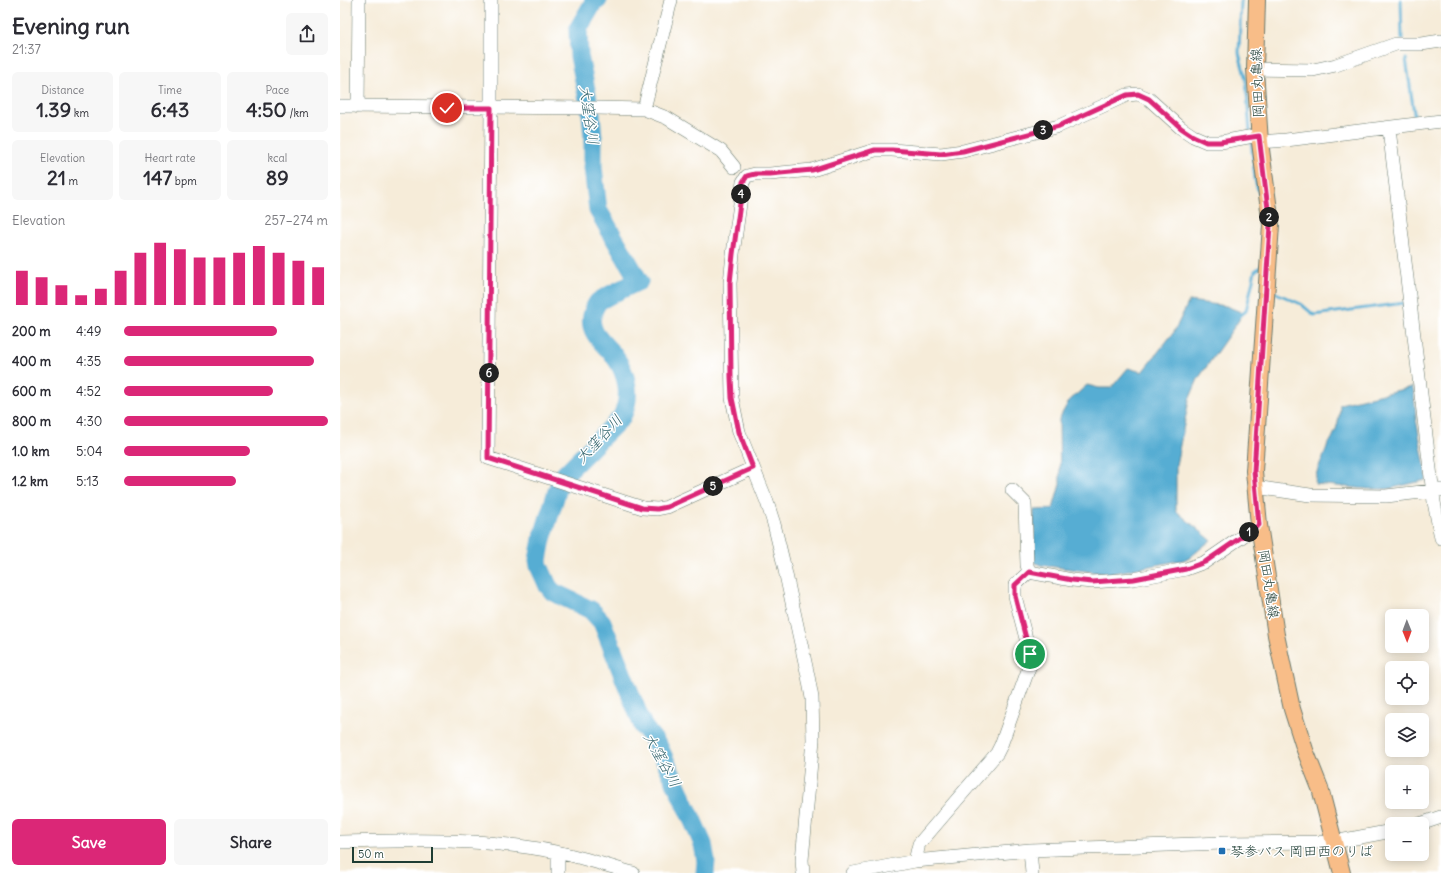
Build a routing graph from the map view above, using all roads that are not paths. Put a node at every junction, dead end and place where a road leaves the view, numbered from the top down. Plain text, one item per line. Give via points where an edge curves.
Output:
1 (359, 0) edge
2 (491, 0) edge
3 (671, 0) edge
4 (1257, 0) edge
5 (1441, 41) edge
6 (1255, 69) junction
7 (340, 106) edge
8 (358, 106) junction
9 (491, 108) junction
10 (644, 109) junction
11 (1441, 122) edge
12 (1389, 129) junction
13 (1255, 138) junction
14 (734, 167) dead end
15 (753, 468) junction
16 (1255, 487) junction
17 (1012, 490) dead end
18 (1437, 490) edge
19 (1259, 525) junction
20 (1441, 538) edge
21 (1029, 572) junction
22 (1441, 817) edge
23 (1429, 821) edge
24 (1385, 832) edge
25 (340, 842) edge
26 (1334, 842) junction
27 (1030, 850) junction
28 (558, 853) junction
29 (915, 861) junction
30 (609, 870) edge
31 (558, 873) edge
32 (633, 873) edge
33 (802, 873) edge
34 (853, 873) edge
35 (1032, 873) edge
36 (1342, 873) edge

1 - 8 street
2 - 9 street
3 - 10 street
4 - 6 main road, 岡田丸亀線
5 - 6 street via 1396,44 1336,65 1313,70
6 - 13 main road, 岡田丸亀線
7 - 8 street
8 - 9 street
9 - 10 street
9 - 15 street via 488,458 642,508 657,509 667,507
10 - 14 street via 667,118 721,151
11 - 12 street
12 - 13 street via 1286,140
12 - 18 street
13 - 15 street via 1206,142 1181,128 1149,99 1138,94 1127,95 1059,126 963,151 941,154 875,150 812,170 747,176 743,182 730,283 731,377 732,398 739,432
13 - 16 main road, 岡田丸亀線 via 1270,225
15 - 33 street via 771,517 783,561 812,698 813,740
16 - 18 street via 1310,495 1386,496
16 - 19 main road, 岡田丸亀線
17 - 21 street via 1024,503
18 - 20 street via 1434,502
19 - 21 street via 1205,562 1186,569 1134,579 1092,582
19 - 26 main road, 岡田丸亀線 via 1276,635 1292,709 1320,788
21 - 29 street via 1015,585 1015,596 1031,662 1001,745 997,753 919,844
22 - 23 street
24 - 26 street
25 - 28 street via 481,843
26 - 27 street via 1215,843
26 - 36 main road, 岡田丸亀線
27 - 29 street
27 - 35 street
28 - 30 street
28 - 31 street
29 - 34 street
30 - 32 street

